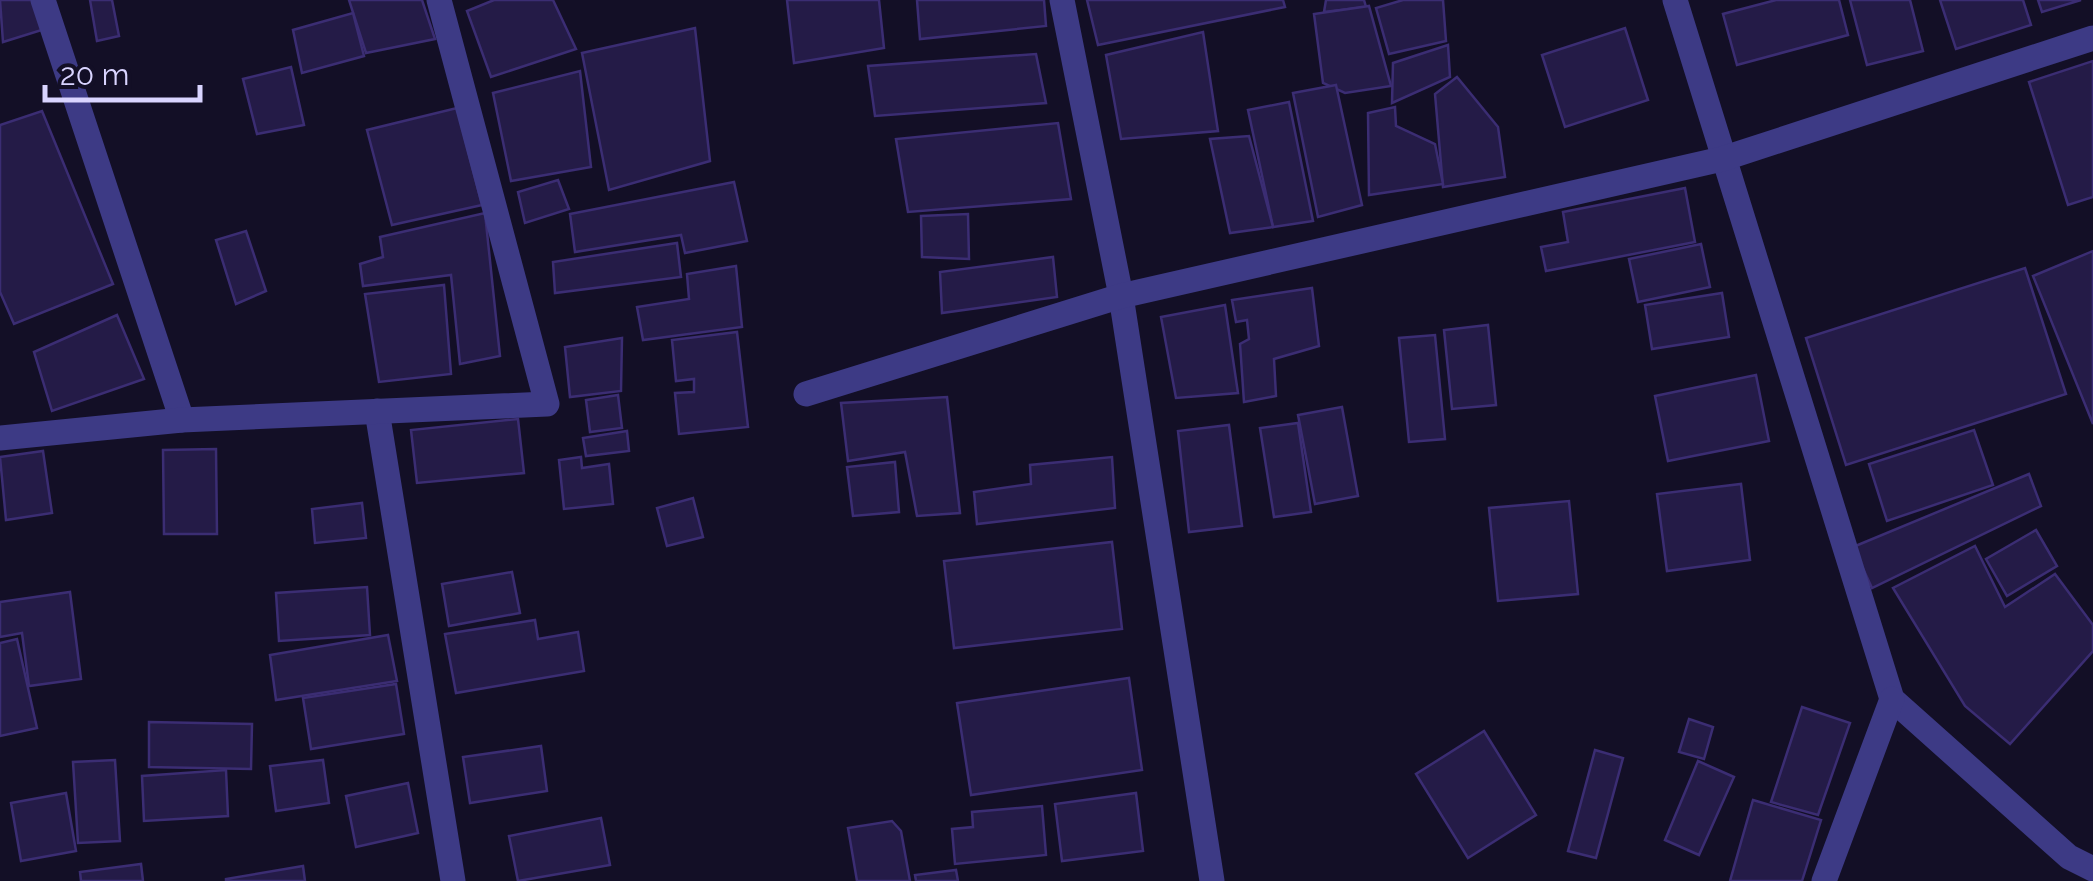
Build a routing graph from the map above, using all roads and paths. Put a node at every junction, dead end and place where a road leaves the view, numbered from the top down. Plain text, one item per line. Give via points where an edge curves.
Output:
1 (43, 0) edge
2 (439, 0) edge
3 (1062, 0) edge
4 (1675, 0) edge
5 (2093, 38) edge
6 (1722, 159) junction
7 (1121, 296) junction
8 (806, 394) dead end
9 (377, 411) junction
10 (182, 420) junction
11 (2, 431) edge
12 (1892, 699) junction
13 (2093, 869) edge
14 (452, 881) edge
15 (1212, 881) edge
16 (1824, 881) edge

1 - 10 street
2 - 9 street via 547,404
3 - 7 street
4 - 6 street
5 - 6 street
6 - 7 street
6 - 12 street
7 - 8 street
7 - 15 street
9 - 10 street
9 - 14 street
10 - 11 street
12 - 13 street via 2069,857
12 - 16 street

